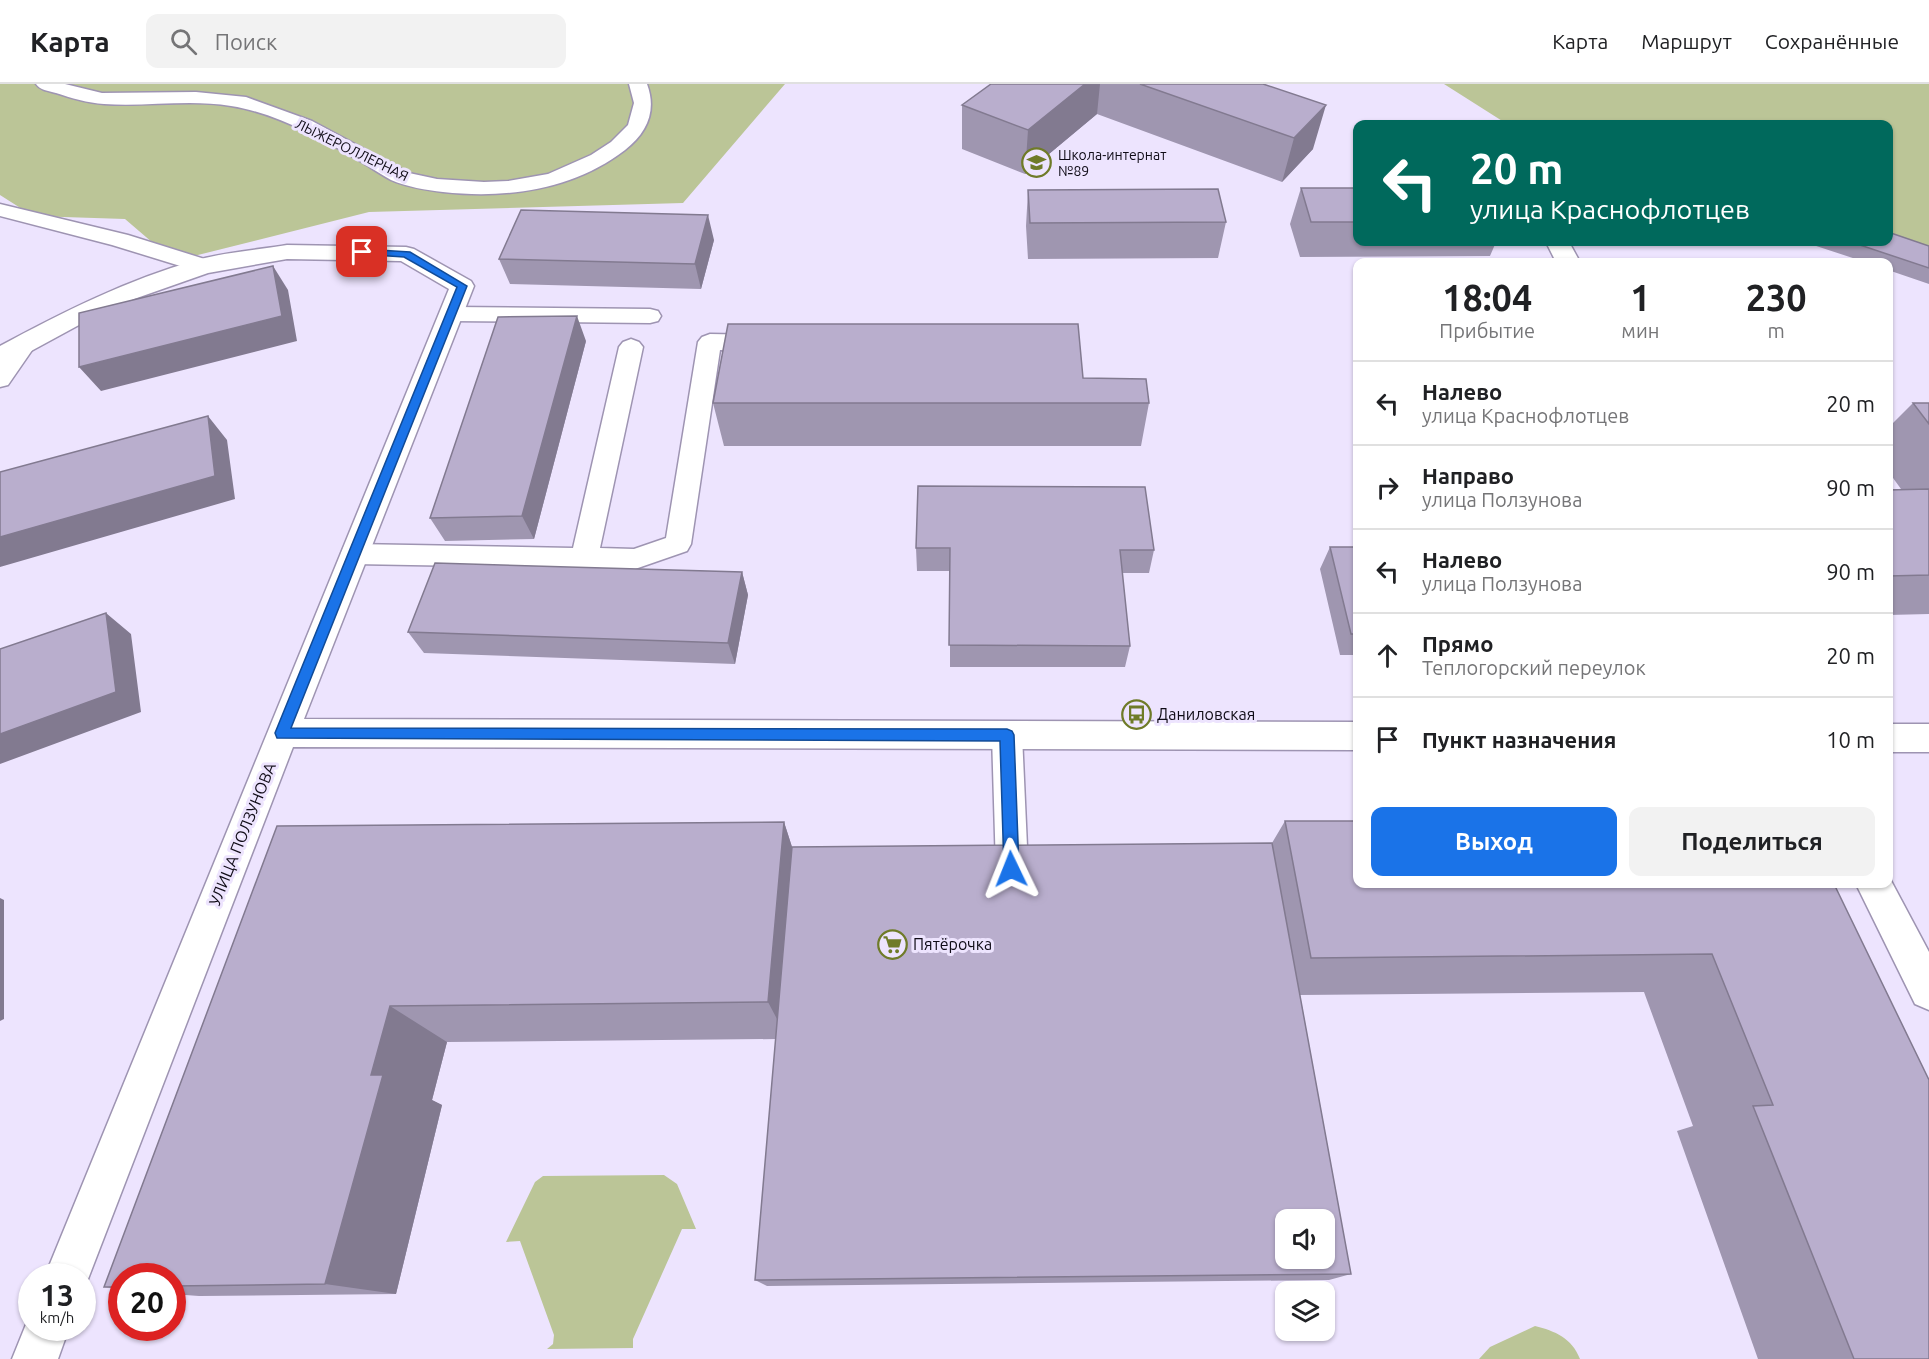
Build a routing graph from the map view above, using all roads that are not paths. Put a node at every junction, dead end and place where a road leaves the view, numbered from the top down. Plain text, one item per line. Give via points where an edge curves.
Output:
1 (45, 84) edge
2 (638, 84) edge
3 (0, 210) edge
4 (204, 266) junction
5 (452, 314) junction
6 (650, 316) dead end
7 (25, 342) junction
8 (793, 343) edge
9 (631, 347) dead end
10 (0, 357) edge
11 (0, 380) edge
12 (354, 554) junction
13 (584, 558) junction
14 (282, 733) junction
15 (1007, 735) junction
16 (1353, 736) edge
17 (1893, 738) edge
18 (1929, 738) edge
19 (1011, 869) edge
20 (1876, 888) edge
21 (1929, 991) edge
22 (72, 1263) edge
23 (42, 1341) edge
24 (35, 1359) edge

1 - 2 lane, ЛЫЖЕРОЛЛЕРНАЯ via 102,98 199,96 248,104 341,143 398,175 419,182 479,189 548,180 611,152 640,123 644,107
3 - 4 lane
4 - 5 street, УЛИЦА ПОЛЗУНОВА via 287,252 406,255 462,286
4 - 7 street via 116,298
5 - 6 lane
5 - 12 street, УЛИЦА ПОЛЗУНОВА
7 - 10 street
7 - 11 lane
8 - 13 lane via 710,342 678,544 635,559
9 - 13 lane
12 - 13 lane
12 - 14 street, УЛИЦА ПОЛЗУНОВА
14 - 15 street
14 - 22 street, УЛИЦА ПОЛЗУНОВА
15 - 16 street
15 - 19 lane
17 - 18 street
20 - 21 street
23 - 24 street

